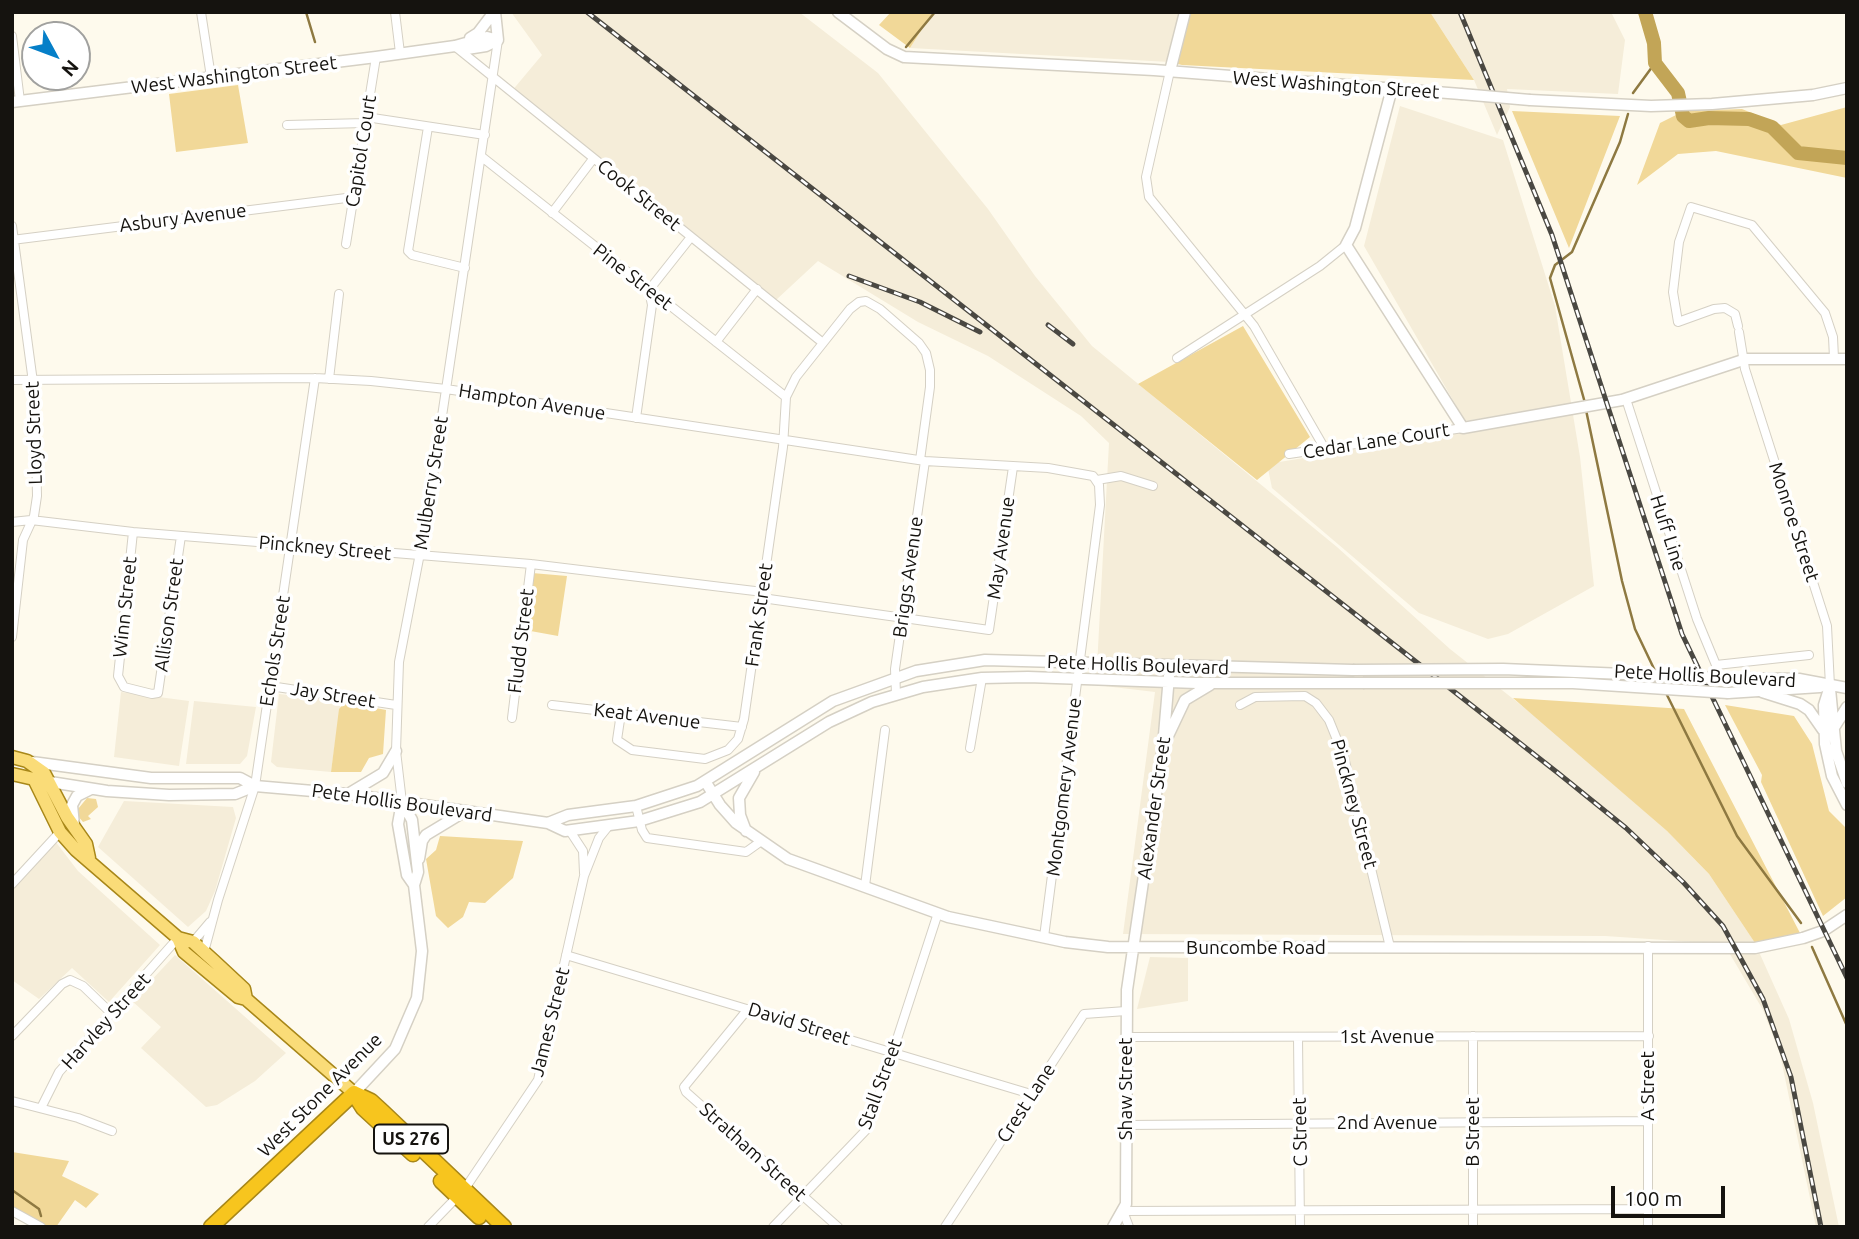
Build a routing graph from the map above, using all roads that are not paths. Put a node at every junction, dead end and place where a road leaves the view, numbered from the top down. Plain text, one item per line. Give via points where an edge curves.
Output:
1 (201, 12) edge
2 (395, 12) edge
3 (495, 12) edge
4 (838, 12) edge
5 (1185, 12) edge
6 (12, 36) edge
7 (466, 40) junction
8 (498, 40) junction
9 (455, 46) junction
10 (400, 53) junction
11 (376, 57) junction
12 (1170, 71) junction
13 (211, 77) junction
14 (494, 79) junction
15 (1392, 88) junction
16 (1847, 88) edge
17 (16, 102) edge
18 (366, 120) junction
19 (287, 125) dead end
20 (428, 127) junction
21 (485, 135) junction
22 (482, 157) junction
23 (593, 159) junction
24 (354, 197) junction
25 (552, 213) junction
26 (12, 226) edge
27 (691, 237) junction
28 (13, 240) edge
29 (346, 244) dead end
30 (1346, 245) junction
31 (466, 268) junction
32 (757, 289) junction
33 (649, 290) junction
34 (339, 294) dead end
35 (1246, 315) junction
36 (716, 342) junction
37 (823, 342) junction
38 (1177, 358) dead end
39 (1746, 359) junction
40 (1834, 359) junction
41 (1847, 359) edge
42 (315, 378) junction
43 (32, 379) junction
44 (329, 379) junction
45 (12, 380) edge
46 (446, 389) junction
47 (786, 397) junction
48 (1626, 399) junction
49 (636, 418) junction
50 (1463, 428) junction
51 (784, 439) junction
52 (1325, 449) junction
53 (1289, 454) dead end
54 (922, 460) junction
55 (1013, 467) junction
56 (1097, 480) junction
57 (1153, 486) dead end
58 (31, 520) junction
59 (12, 522) edge
60 (133, 532) junction
61 (181, 536) junction
62 (290, 545) junction
63 (419, 556) junction
64 (531, 564) junction
65 (762, 595) junction
66 (902, 617) junction
67 (989, 630) joint
68 (12, 637) edge
69 (1809, 654) dead end
70 (1080, 663) junction
71 (1170, 666) junction
72 (894, 678) junction
73 (982, 678) junction
74 (1079, 678) junction
75 (1169, 681) junction
76 (1218, 682) junction
77 (270, 685) junction
78 (1830, 687) junction
79 (1847, 688) edge
80 (1760, 691) junction
81 (158, 693) joint
82 (896, 694) junction
83 (396, 705) junction
84 (552, 705) dead end
85 (1240, 705) dead end
86 (1847, 707) edge
87 (621, 713) junction
88 (512, 718) dead end
89 (743, 727) junction
90 (886, 730) dead end
91 (1829, 730) junction
92 (1163, 747) junction
93 (970, 748) dead end
94 (396, 751) junction
95 (12, 757) edge
96 (27, 761) junction
97 (755, 770) junction
98 (12, 774) edge
99 (34, 779) junction
100 (705, 781) junction
101 (51, 783) junction
102 (1847, 783) edge
103 (255, 786) junction
104 (91, 789) junction
105 (348, 794) junction
106 (713, 795) junction
107 (402, 802) junction
108 (1847, 805) edge
109 (636, 806) junction
110 (464, 812) junction
111 (639, 821) junction
112 (548, 823) junction
113 (75, 827) junction
114 (607, 828) junction
115 (570, 831) junction
116 (60, 832) junction
117 (747, 834) junction
118 (760, 842) junction
119 (89, 859) junction
120 (418, 872) junction
121 (584, 876) junction
122 (12, 884) edge
123 (414, 885) junction
124 (865, 887) junction
125 (938, 913) junction
126 (1847, 915) edge
127 (212, 920) junction
128 (1044, 937) junction
129 (178, 938) junction
130 (193, 942) junction
131 (1647, 946) junction
132 (1390, 947) junction
133 (1132, 948) junction
134 (204, 952) junction
135 (566, 955) junction
136 (246, 999) junction
137 (748, 1009) junction
138 (1126, 1011) junction
139 (112, 1014) junction
140 (12, 1036) edge
141 (1473, 1036) junction
142 (1648, 1036) junction
143 (1126, 1037) junction
144 (1298, 1037) junction
145 (892, 1052) junction
146 (354, 1093) junction
147 (1031, 1094) junction
148 (12, 1101) edge
149 (41, 1108) junction
150 (1648, 1121) junction
151 (1473, 1122) junction
152 (1300, 1124) junction
153 (1126, 1125) junction
154 (112, 1131) dead end
155 (461, 1194) junction
156 (803, 1196) junction
157 (1648, 1209) junction
158 (1473, 1210) junction
159 (12, 1211) edge
160 (1123, 1211) junction
161 (1300, 1211) junction
162 (41, 1227) edge
163 (211, 1227) edge
164 (428, 1227) edge
165 (490, 1227) edge
166 (504, 1227) edge
167 (773, 1227) edge
168 (838, 1227) edge
169 (945, 1227) edge
170 (1113, 1227) edge
171 (1129, 1227) edge
172 (1300, 1227) edge
173 (1473, 1227) edge
174 (1648, 1227) edge

1 - 13 street
2 - 10 street
3 - 7 street
3 - 8 street
4 - 12 street, West Washington Street via 904,57
5 - 12 street
6 - 17 street
7 - 8 street, West Washington Street
7 - 9 street, West Washington Street
8 - 9 street, West Washington Street via 486,47
8 - 14 street, Mulberry Street
9 - 10 street, West Washington Street
9 - 14 street, Cook Street
10 - 11 street, West Washington Street
11 - 13 street, West Washington Street
11 - 18 street, Capitol Court
12 - 15 street, West Washington Street
12 - 35 street via 1146,177 1147,192
13 - 17 street, West Washington Street
14 - 21 street, Mulberry Street
14 - 23 street, Cook Street
15 - 16 street, West Washington Street, bridge via 1664,105 1813,95
15 - 30 street via 1355,228
18 - 19 street
18 - 20 street
18 - 24 street, Capitol Court
20 - 21 street
20 - 31 street via 408,251
21 - 22 street, Mulberry Street
22 - 25 street, Pine Street
22 - 31 street, Mulberry Street
23 - 25 street
23 - 27 street, Cook Street
24 - 28 street, Asbury Avenue
24 - 29 street, Capitol Court
25 - 33 street, Pine Street
26 - 28 street, Lloyd Street
27 - 32 street, Cook Street
27 - 33 street
28 - 43 street, Lloyd Street
30 - 35 street
30 - 50 street
31 - 46 street, Mulberry Street
32 - 36 street
32 - 37 street, Cook Street
33 - 36 street, Pine Street
33 - 49 street via 652,305
34 - 44 street
35 - 38 street
35 - 52 street
36 - 47 street, Pine Street
37 - 47 street, Frank Street
37 - 54 street, Briggs Avenue via 850,309 866,301 919,343 930,370
39 - 40 street
39 - 40 street, Monroe Street via 1735,314 1725,308 1678,322 1673,292 1677,255 1691,207 1752,225 1825,313
39 - 48 street
39 - 78 street, Monroe Street via 1745,369 1828,626
40 - 41 street
42 - 43 street, Hampton Avenue
42 - 44 street, Hampton Avenue
42 - 62 street, Echols Street
43 - 45 street, Hampton Avenue
43 - 58 street, Lloyd Street via 37,496
44 - 46 street, Hampton Avenue
46 - 49 street, Hampton Avenue
46 - 63 street, Mulberry Street
47 - 51 street, Frank Street
48 - 50 street
48 - 69 street, Huff Line via 1693,608 1716,665
49 - 51 street, Hampton Avenue
50 - 52 street, Cedar Lane Court
51 - 54 street, Hampton Avenue
51 - 65 street, Frank Street
52 - 53 street, Cedar Lane Court
54 - 55 street, Hampton Avenue
54 - 66 street, Briggs Avenue
55 - 56 street, Hampton Avenue via 1048,468
55 - 67 street, May Avenue
56 - 57 street via 1121,476
56 - 70 street, Montgomery Avenue via 1100,505
58 - 59 street, Pinckney Street
58 - 60 street, Pinckney Street
58 - 68 street, Lloyd Street via 23,540
60 - 61 street, Pinckney Street
60 - 81 street, Winn Street via 118,676 120,684 129,689
61 - 62 street, Pinckney Street
61 - 81 street, Allison Street
62 - 63 street, Pinckney Street
62 - 77 street, Echols Street
63 - 64 street, Pinckney Street
63 - 83 street, Mulberry Street via 399,662
64 - 65 street, Pinckney Street
64 - 88 street, Fludd Street
65 - 66 street, Pinckney Street
65 - 89 street, Frank Street
66 - 67 street, Pinckney Street
66 - 72 street, Briggs Avenue
70 - 71 street, Pete Hollis Boulevard
70 - 72 street, Pete Hollis Boulevard via 985,660
70 - 74 street, Montgomery Avenue
71 - 75 street, Alexander Street
71 - 78 street, Pete Hollis Boulevard, bridge via 1503,669 1799,680
72 - 82 street, Briggs Avenue
72 - 100 street, Pete Hollis Boulevard via 833,701
73 - 74 street, Pete Hollis Boulevard
73 - 82 street, Pete Hollis Boulevard
73 - 93 street
74 - 75 street, Pete Hollis Boulevard
74 - 128 street, Montgomery Avenue
75 - 76 street, Pete Hollis Boulevard
75 - 92 street, Alexander Street
76 - 80 street, Pete Hollis Boulevard, bridge via 1573,683
76 - 92 street via 1188,696
77 - 83 street, Jay Street
77 - 103 street, Echols Street
78 - 79 street
78 - 80 street, Pete Hollis Boulevard
78 - 91 street via 1824,705
80 - 91 street via 1800,704
82 - 97 street, Pete Hollis Boulevard via 829,722
83 - 94 street, Mulberry Street
84 - 87 street, Keat Avenue
85 - 132 street, Pinckney Street via 1255,697 1305,696 1329,720 1344,757
86 - 91 street
87 - 89 street, Keat Avenue
87 - 89 street via 617,740 625,748 644,751 713,757 728,750
90 - 124 street
91 - 102 street
91 - 108 street via 1832,776
92 - 133 street, Alexander Street
94 - 105 street via 383,773
94 - 107 street, Mulberry Street
95 - 96 main road
96 - 101 main road
96 - 103 street, Pete Hollis Boulevard via 151,778 240,778
97 - 106 street, Pete Hollis Boulevard
97 - 117 street via 739,798
98 - 99 main road
99 - 101 street, Pete Hollis Boulevard
99 - 116 main road
100 - 106 street, Buncombe Road
100 - 109 street, Pete Hollis Boulevard
101 - 104 street, Pete Hollis Boulevard
101 - 113 main road
103 - 104 street, Pete Hollis Boulevard via 235,794
103 - 105 street, Pete Hollis Boulevard
103 - 127 street, Echols Street
104 - 113 street via 72,805
105 - 107 street, Pete Hollis Boulevard
106 - 111 street, Pete Hollis Boulevard
106 - 117 street, Buncombe Road
107 - 110 street, Pete Hollis Boulevard
107 - 120 street, West Stone Avenue via 412,820
107 - 123 street, West Stone Avenue via 398,824 407,875
109 - 111 street
109 - 112 street, Pete Hollis Boulevard via 568,815
110 - 112 street, Pete Hollis Boulevard
110 - 120 street via 422,841
111 - 114 street, Pete Hollis Boulevard
111 - 118 street via 647,838 746,852
112 - 115 street, Pete Hollis Boulevard
113 - 119 main road
114 - 115 street, Pete Hollis Boulevard
114 - 121 street, James Street via 598,838
115 - 121 street, James Street via 583,851
116 - 119 main road
116 - 122 street
117 - 118 street, Buncombe Road
118 - 124 street, Buncombe Road via 788,859
119 - 129 main road
120 - 123 street, West Stone Avenue
121 - 135 street, James Street
123 - 146 street, West Stone Avenue via 422,951 417,998 395,1049
124 - 125 street, Buncombe Road
125 - 128 street, Buncombe Road
125 - 145 street, Stall Street
126 - 131 street, Buncombe Road via 1823,931 1777,945
127 - 130 street, Echols Street
127 - 134 street, Echols Street
128 - 133 street, Buncombe Road
129 - 130 main road
129 - 136 main road via 184,952
129 - 139 street, Harvley Street
130 - 134 main road
131 - 132 street, Buncombe Road
131 - 142 street, A Street
132 - 133 street, Buncombe Road
133 - 138 street, Shaw Street
134 - 136 main road via 244,989
135 - 137 street, David Street
135 - 155 street, James Street via 537,1080
136 - 146 main road
137 - 145 street, David Street
137 - 156 street, Stratham Street via 684,1087
138 - 143 street, Shaw Street
138 - 147 street, Crest Lane via 1084,1014
139 - 140 street via 83,986 70,980
139 - 149 street, Harvley Street via 59,1072
141 - 142 street, 1st Avenue
141 - 144 street, 1st Avenue
141 - 151 street, B Street
142 - 150 street, A Street
143 - 144 street, 1st Avenue
143 - 153 street, Shaw Street
144 - 152 street, C Street
145 - 147 street, David Street
145 - 156 street, Stall Street via 866,1132
146 - 155 highway, US 276 via 363,1108
146 - 163 highway, West Stone Avenue
147 - 169 street, Crest Lane
148 - 149 street
149 - 154 street
150 - 151 street, 2nd Avenue
150 - 157 street, A Street
151 - 152 street, 2nd Avenue
151 - 158 street, B Street
152 - 153 street, 2nd Avenue
152 - 161 street, C Street
153 - 160 street, Shaw Street
155 - 164 street, James Street
155 - 165 highway, US 276
155 - 166 highway, US 276
156 - 167 street, Stall Street
156 - 168 street, Stratham Street
157 - 158 street
157 - 174 street, A Street
158 - 161 street
158 - 173 street, B Street
159 - 162 street
160 - 161 street
160 - 170 street, Shaw Street
160 - 171 street
161 - 172 street, C Street

